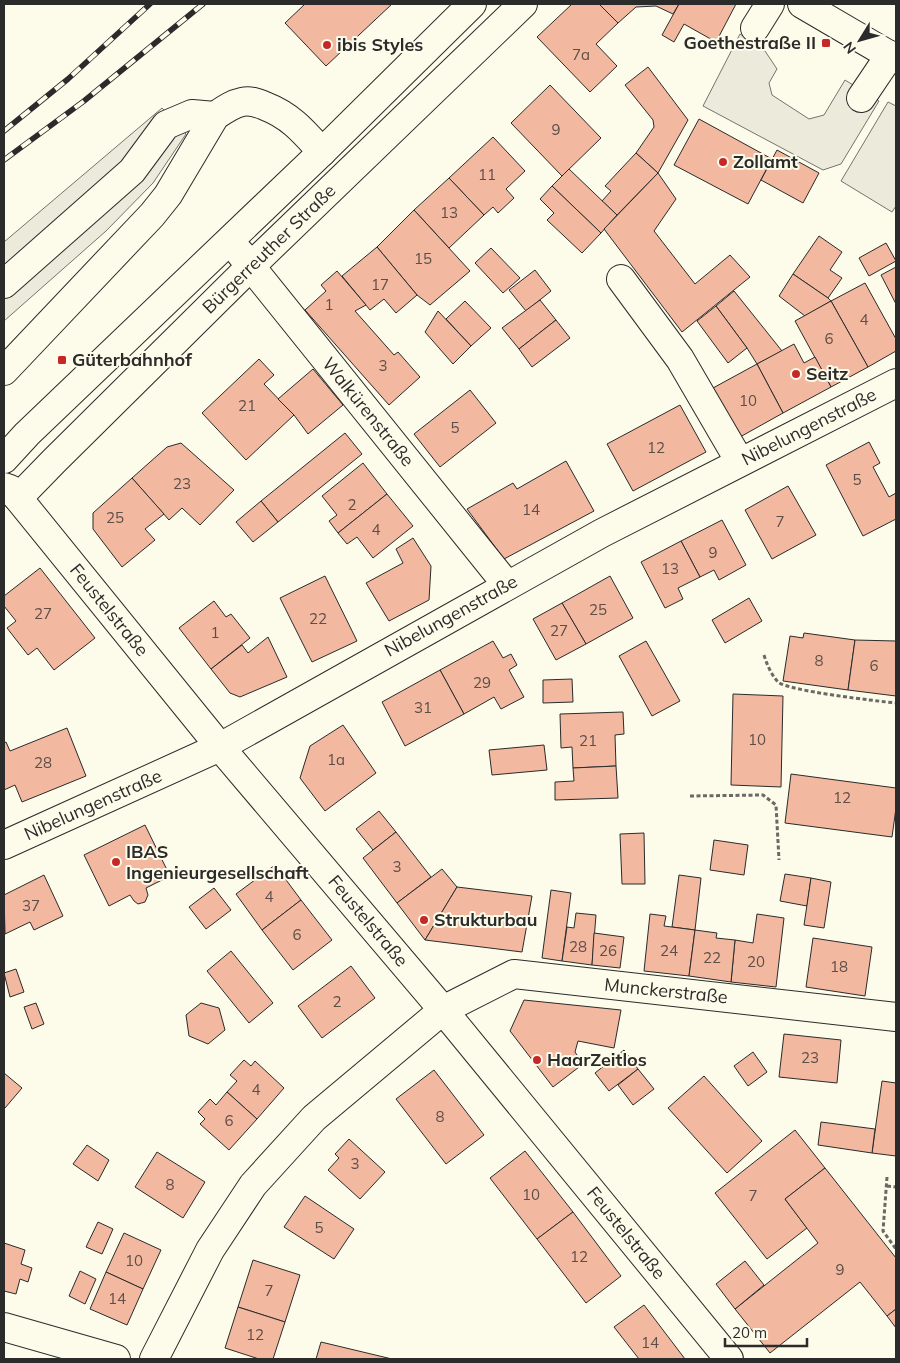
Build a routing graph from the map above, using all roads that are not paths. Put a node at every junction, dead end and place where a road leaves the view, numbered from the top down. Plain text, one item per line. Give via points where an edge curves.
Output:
1 (472, 4) edge
2 (523, 4) edge
3 (770, 4) edge
4 (802, 4) edge
5 (755, 28) dead end
6 (893, 57) edge
7 (861, 98) dead end
8 (215, 116) junction
9 (322, 152) junction
10 (230, 240) junction
11 (251, 266) junction
12 (621, 279) dead end
13 (4, 284) edge
14 (4, 371) edge
15 (896, 383) edge
16 (4, 459) edge
17 (740, 462) junction
18 (11, 493) edge
19 (507, 585) junction
20 (220, 747) junction
21 (4, 845) edge
22 (444, 1010) junction
23 (896, 1017) edge
24 (4, 1327) edge
25 (116, 1359) edge
26 (154, 1359) edge
27 (729, 1359) edge

1 - 9 street, Bürgerreuther Straße
2 - 11 street, Bürgerreuther Straße
3 - 5 street
4 - 6 street
6 - 7 street
8 - 9 street via 241,102 261,104 298,125
8 - 13 street via 192,114 166,125 132,170
8 - 14 street via 168,195 152,215
9 - 10 street, Bürgerreuther Straße
10 - 11 street, Walkürenstraße
10 - 16 street, Bürgerreuther Straße via 20,440
11 - 18 street, Bürgerreuther Straße via 68,447
11 - 19 street, Walkürenstraße
12 - 17 street via 680,359
15 - 17 street, Nibelungenstraße
17 - 19 street, Nibelungenstraße
18 - 20 street, Feustelstraße
19 - 20 street, Nibelungenstraße
20 - 21 street, Nibelungenstraße
20 - 22 street, Feustelstraße
22 - 23 street, Munckerstraße via 514,974
22 - 26 street, Munckerstraße via 314,1118 253,1185 210,1250
22 - 27 street, Feustelstraße
24 - 25 street

